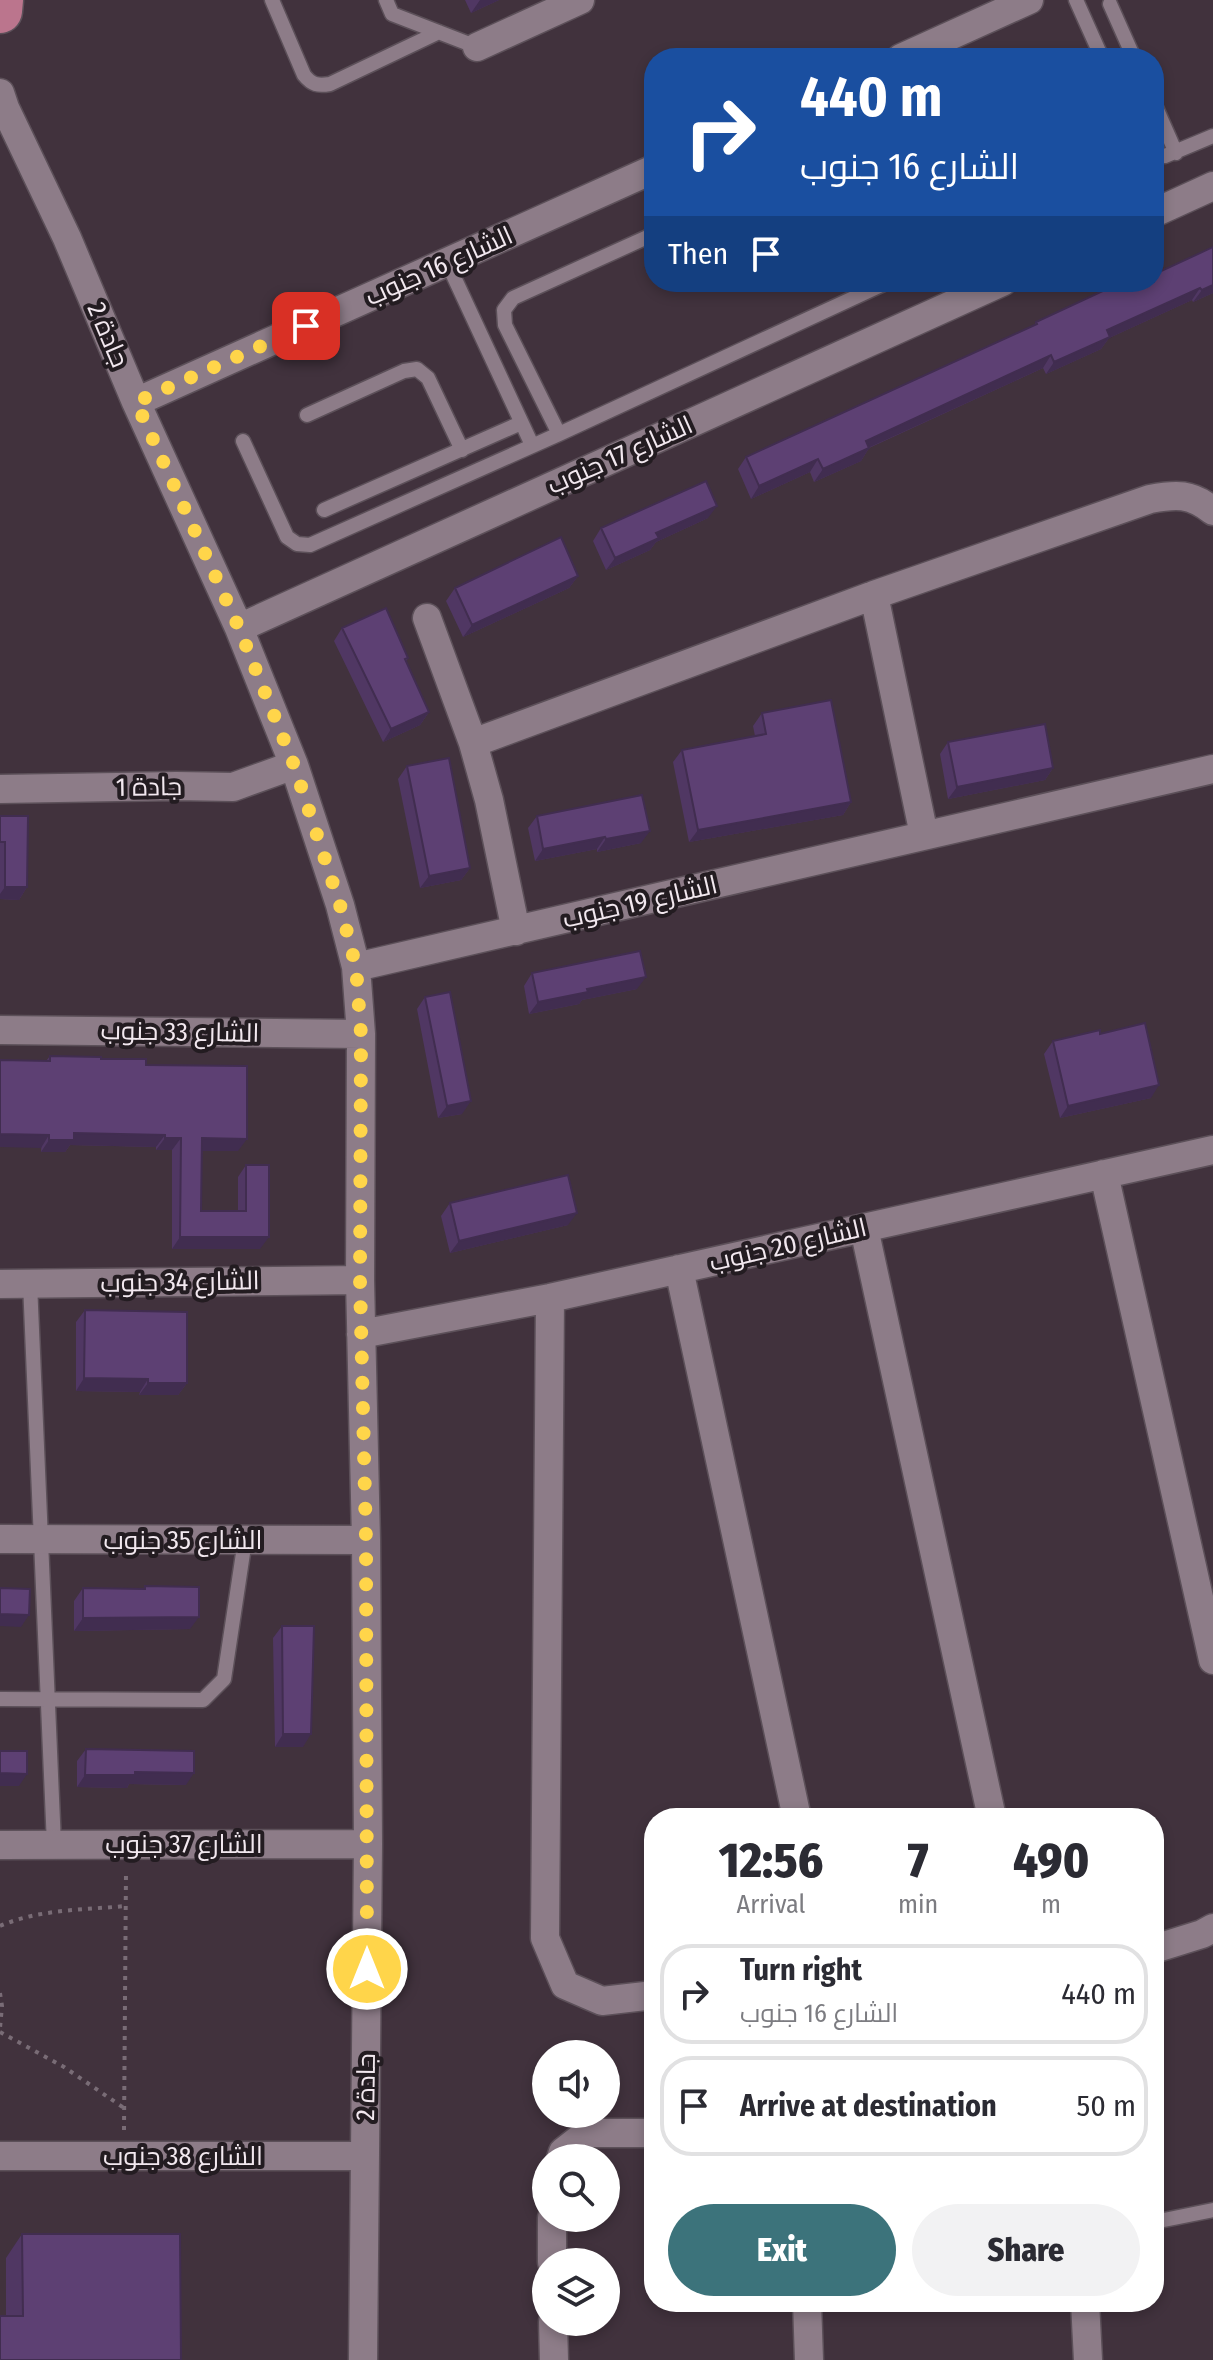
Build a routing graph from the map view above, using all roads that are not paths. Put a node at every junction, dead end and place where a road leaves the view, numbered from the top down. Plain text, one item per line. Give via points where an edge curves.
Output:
1 (1, 0) edge
2 (272, 0) edge
3 (386, 0) edge
4 (580, 0) edge
5 (1029, 0) edge
6 (1076, 0) edge
7 (1110, 4) dead end
8 (0, 11) edge
9 (439, 32) junction
10 (477, 47) joint
11 (923, 48) edge
12 (1098, 48) edge
13 (1130, 48) edge
14 (2, 102) edge
15 (1164, 126) edge
16 (1213, 136) edge
17 (1176, 153) junction
18 (1164, 156) edge
19 (644, 173) edge
20 (1213, 186) edge
21 (1164, 208) edge
22 (644, 239) edge
23 (447, 262) junction
24 (866, 292) edge
25 (980, 292) edge
26 (136, 402) junction
27 (307, 415) dead end
28 (521, 423) junction
29 (559, 434) junction
30 (243, 441) dead end
31 (532, 445) junction
32 (462, 450) junction
33 (324, 510) dead end
34 (1213, 511) edge
35 (874, 595) junction
36 (427, 618) dead end
37 (239, 628) junction
38 (473, 743) junction
39 (294, 765) junction
40 (1213, 769) edge
41 (0, 789) edge
42 (924, 835) junction
43 (516, 931) junction
44 (356, 967) junction
45 (0, 1030) edge
46 (361, 1034) junction
47 (1213, 1150) edge
48 (1104, 1174) junction
49 (864, 1228) junction
50 (679, 1269) junction
51 (360, 1280) junction
52 (30, 1283) junction
53 (0, 1284) edge
54 (550, 1298) junction
55 (361, 1334) junction
56 (0, 1539) edge
57 (41, 1539) junction
58 (245, 1540) junction
59 (366, 1540) junction
60 (1213, 1660) edge
61 (0, 1699) edge
62 (48, 1699) junction
63 (795, 1808) edge
64 (990, 1808) edge
65 (368, 1844) junction
66 (0, 1845) edge
67 (54, 1845) junction
68 (1213, 1928) edge
69 (1164, 1946) edge
70 (644, 1996) edge
71 (644, 2133) edge
72 (573, 2144) edge
73 (0, 2156) edge
74 (365, 2156) junction
75 (1213, 2210) edge
76 (1164, 2220) edge
77 (807, 2312) edge
78 (1086, 2312) edge
79 (553, 2336) edge
80 (363, 2360) edge
81 (554, 2360) edge
82 (809, 2360) edge
83 (1088, 2360) edge

1 - 8 main road
2 - 9 lane via 304,75 321,85
3 - 9 lane via 392,14
4 - 10 street
5 - 11 street
6 - 12 lane
7 - 13 lane
9 - 10 lane
14 - 26 street, جادة 2
15 - 17 lane
16 - 17 lane
17 - 18 lane
19 - 23 street, الشارع 16 جنوب
20 - 21 street
22 - 29 lane via 513,298 504,310 505,325
23 - 26 street, الشارع 16 جنوب
23 - 28 lane
24 - 29 lane
25 - 37 street, الشارع 17 جنوب
26 - 37 street, جادة 2
27 - 32 lane via 417,369 428,378
28 - 31 lane
28 - 32 lane
29 - 31 lane
30 - 31 lane via 287,537 304,545
32 - 33 lane
34 - 35 street via 1200,500 1175,494 1150,499
35 - 38 street
35 - 42 street
36 - 38 street
37 - 39 street, جادة 2
38 - 43 street
39 - 41 street, جادة 1 via 233,787
39 - 44 street, جادة 2
40 - 42 street, الشارع 19 جنوب
42 - 43 street, الشارع 19 جنوب
43 - 44 street, الشارع 19 جنوب
44 - 46 street, جادة 2
45 - 46 street, الشارع 33 جنوب
46 - 51 street, جادة 2
47 - 48 street, الشارع 20 جنوب
48 - 49 street, الشارع 20 جنوب
48 - 60 street
49 - 50 street, الشارع 20 جنوب
49 - 64 street
50 - 54 street, الشارع 20 جنوب
50 - 63 street
51 - 52 street, الشارع 34 جنوب
51 - 55 street, جادة 2
52 - 53 street, الشارع 34 جنوب
52 - 57 lane
54 - 55 street, الشارع 20 جنوب
54 - 70 street via 545,1938 565,1985 602,2001
55 - 59 street, جادة 2
56 - 57 street, الشارع 35 جنوب
57 - 58 street, الشارع 35 جنوب
57 - 62 lane
58 - 59 street, الشارع 35 جنوب
58 - 62 lane via 224,1679 203,1700
59 - 65 street, جادة 2
61 - 62 lane
62 - 67 lane
65 - 67 street, الشارع 37 جنوب
65 - 74 street, جادة 2
66 - 67 street, الشارع 37 جنوب
68 - 69 street
71 - 72 street via 587,2133
73 - 74 street, الشارع 38 جنوب
74 - 80 street, جادة 2
75 - 76 lane
77 - 82 street
78 - 83 street
79 - 81 street

